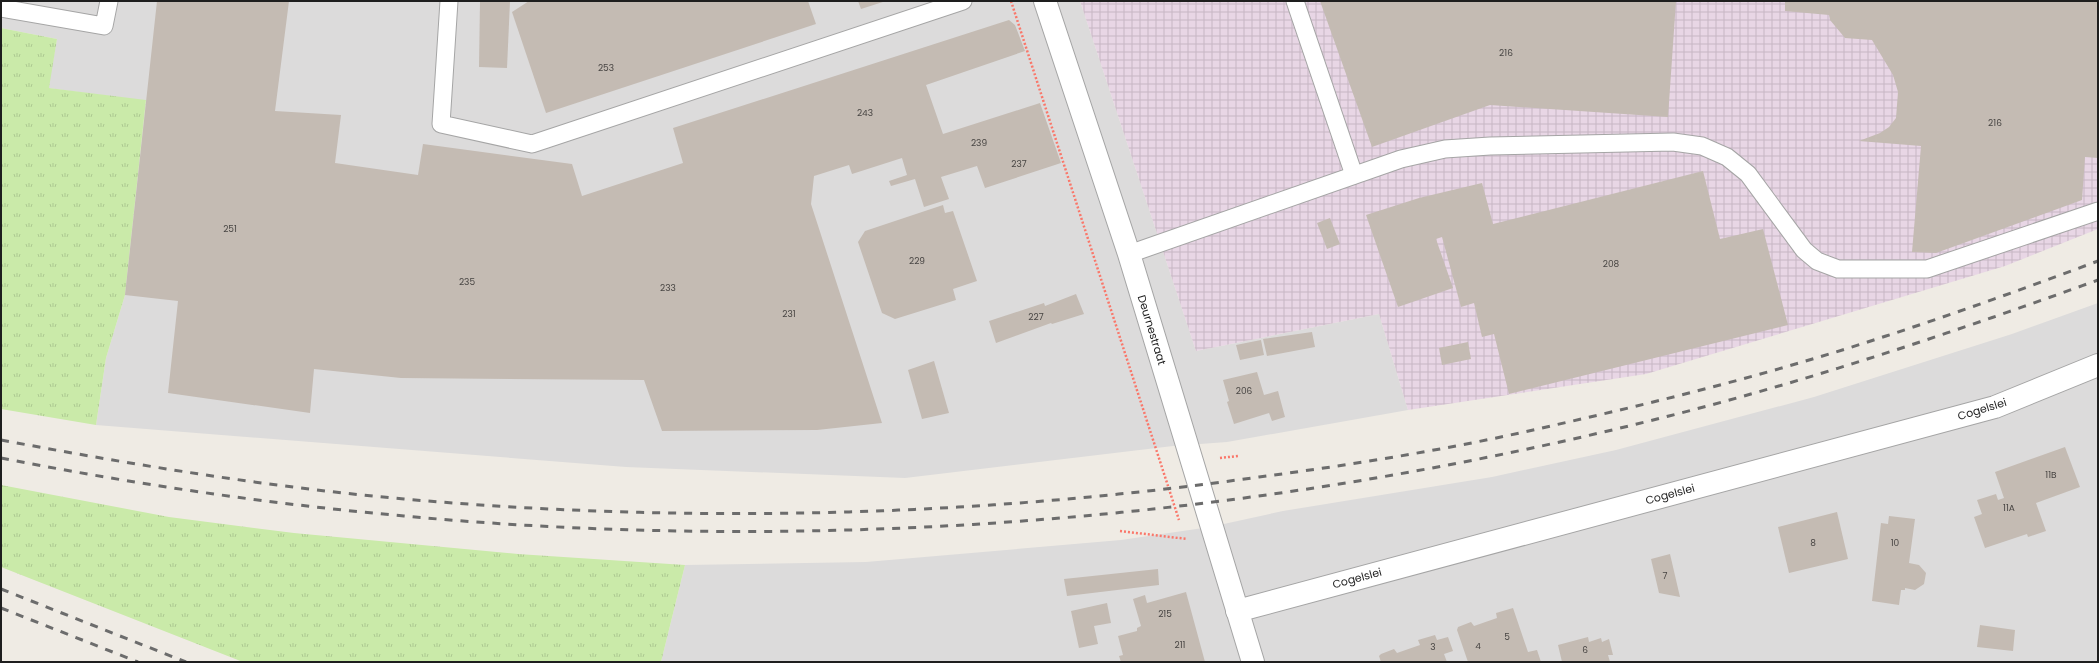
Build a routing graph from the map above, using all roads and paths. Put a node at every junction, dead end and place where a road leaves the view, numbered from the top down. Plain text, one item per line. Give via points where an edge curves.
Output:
1 (108, 1) edge
2 (449, 1) edge
3 (963, 1) edge
4 (1011, 1) edge
5 (1045, 1) edge
6 (1295, 1) edge
7 (1, 8) edge
8 (1354, 175) junction
9 (2098, 211) edge
10 (1129, 254) junction
11 (2098, 365) edge
12 (1181, 526) dead end
13 (1120, 531) dead end
14 (1184, 533) dead end
15 (1213, 534) junction
16 (1186, 539) junction
17 (1188, 547) dead end
18 (1237, 611) junction
19 (1253, 662) edge

1 - 7 lane via 104,26
2 - 3 lane via 441,124 532,144
4 - 12 path
5 - 10 street, Deurnestraat
6 - 8 lane
8 - 9 lane via 1401,159 1445,149 1673,142 1702,146 1728,157 1748,174 1804,250 1817,261 1838,269 1927,269
8 - 10 lane
10 - 15 street, Deurnestraat
11 - 18 street, Cogelslei via 1995,407
13 - 16 path
14 - 16 path
15 - 16 path
15 - 18 street, Deurnestraat
16 - 17 path
18 - 19 street, Deurnestraat

